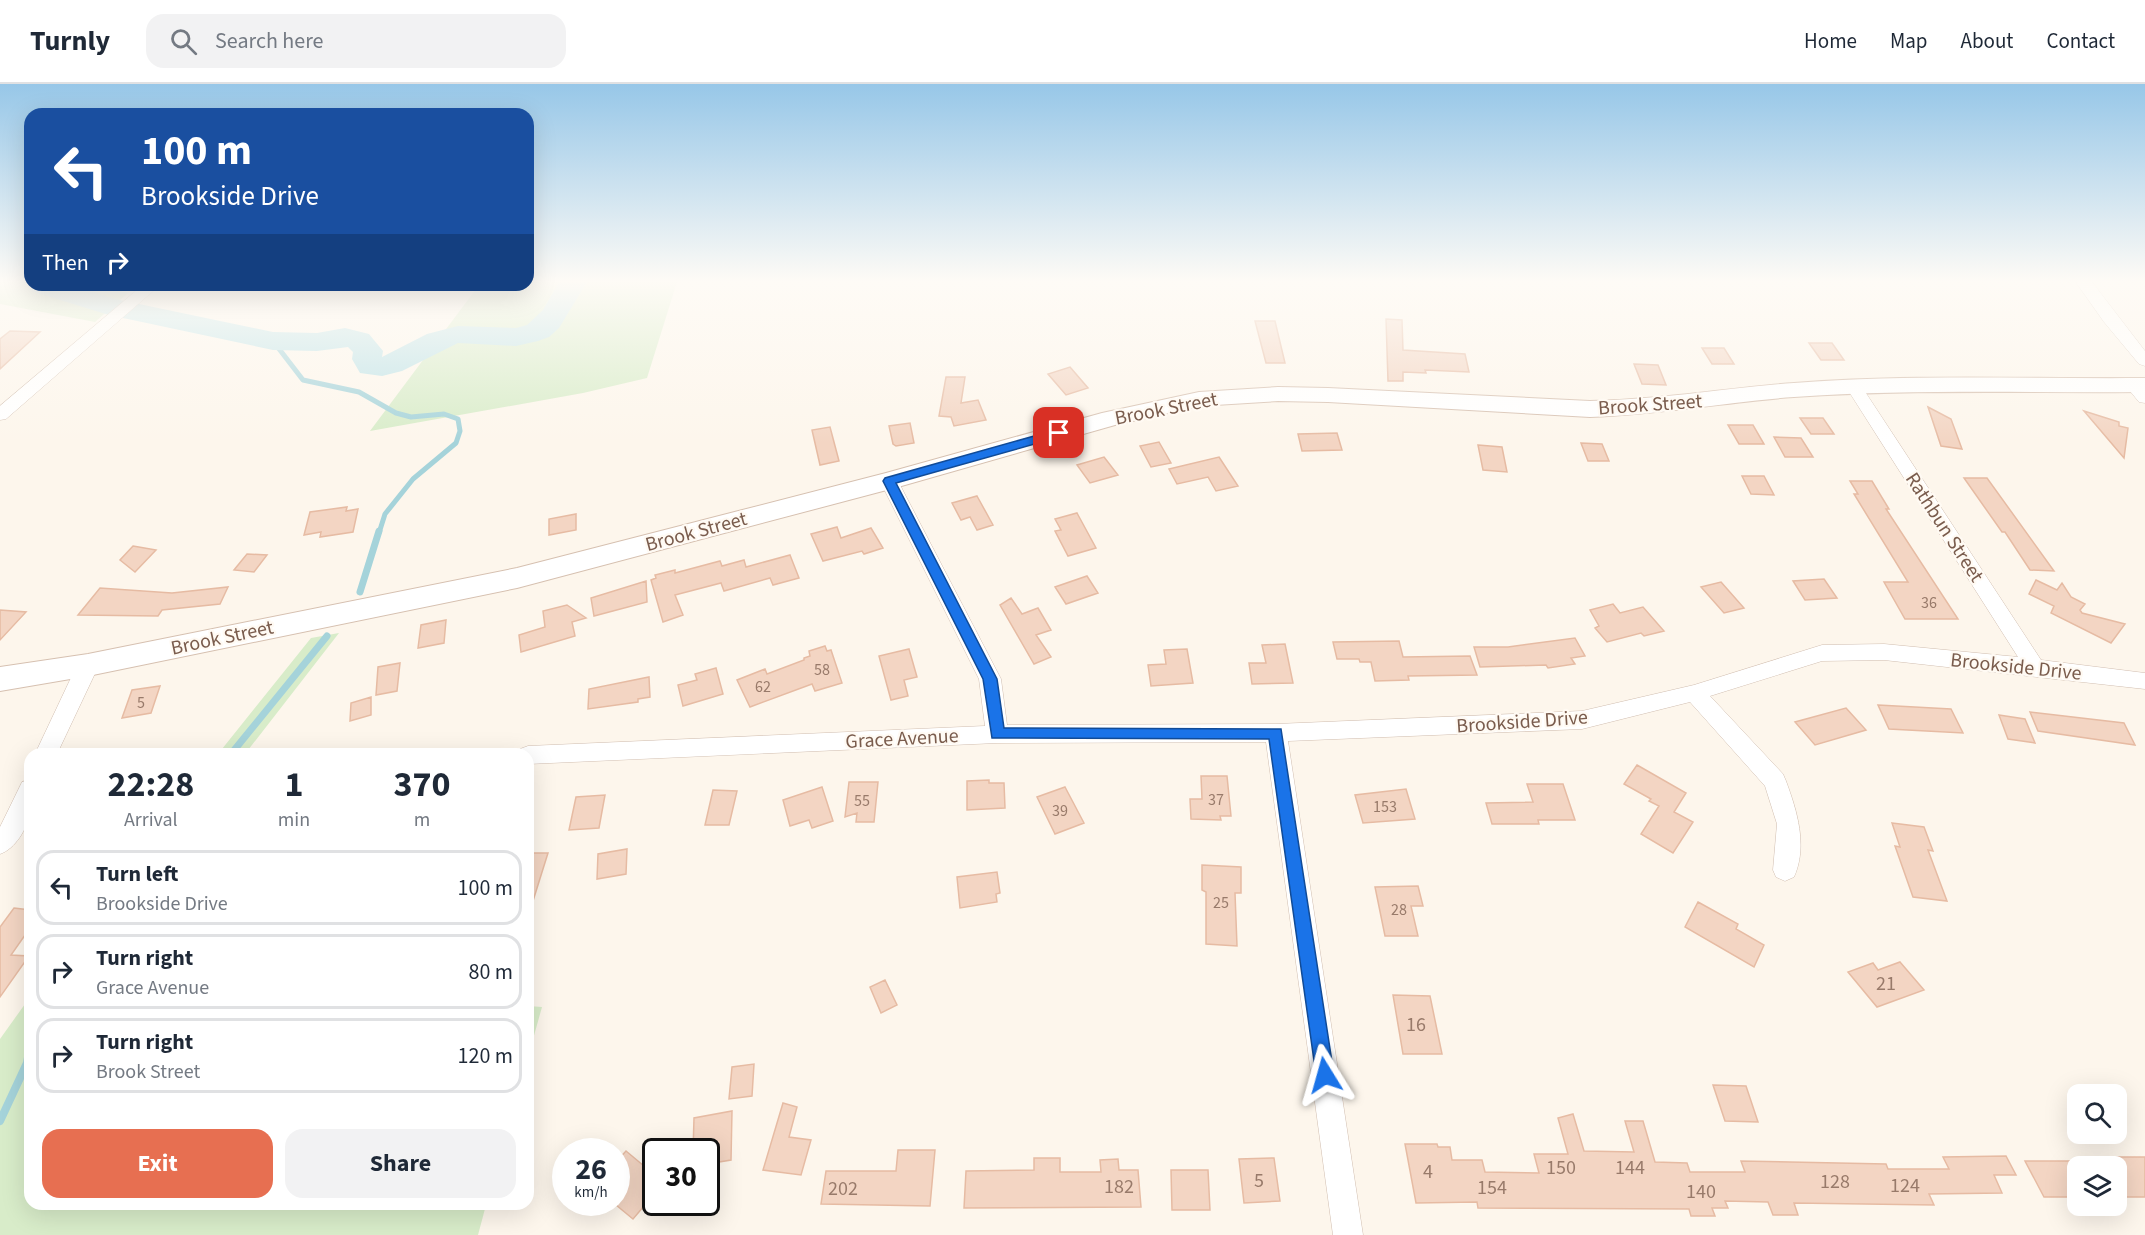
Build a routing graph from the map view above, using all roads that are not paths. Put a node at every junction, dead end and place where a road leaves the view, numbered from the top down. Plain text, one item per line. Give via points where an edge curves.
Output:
1 (93, 336) edge
2 (2124, 336) edge
3 (2145, 361) edge
4 (1854, 387) junction
5 (2141, 389) edge
6 (21, 397) junction
7 (0, 400) edge
8 (0, 415) edge
9 (889, 481) junction
10 (88, 665) junction
11 (2035, 666) junction
12 (0, 679) edge
13 (2145, 681) edge
14 (1694, 693) junction
15 (1276, 733) junction
16 (997, 734) junction
17 (49, 748) edge
18 (534, 755) edge
19 (24, 802) edge
20 (0, 844) edge
21 (1785, 870) dead end
22 (1348, 1235) edge

1 - 6 street
2 - 3 street
4 - 5 street, Brook Street
4 - 9 street, Brook Street via 1590,409 1329,395 1199,399 1111,418
4 - 11 street, Rathbun Street
6 - 7 street
6 - 8 street
9 - 10 street, Brook Street via 517,578
9 - 16 street via 990,679
10 - 12 street, Brook Street
10 - 17 street
11 - 13 street, Brookside Drive
11 - 14 street, Brookside Drive via 1884,652 1822,653
14 - 15 street, Brookside Drive via 1582,720
14 - 21 street via 1775,781 1789,824
15 - 16 street, Brookside Drive
15 - 22 street
16 - 18 street, Grace Avenue
19 - 20 street

